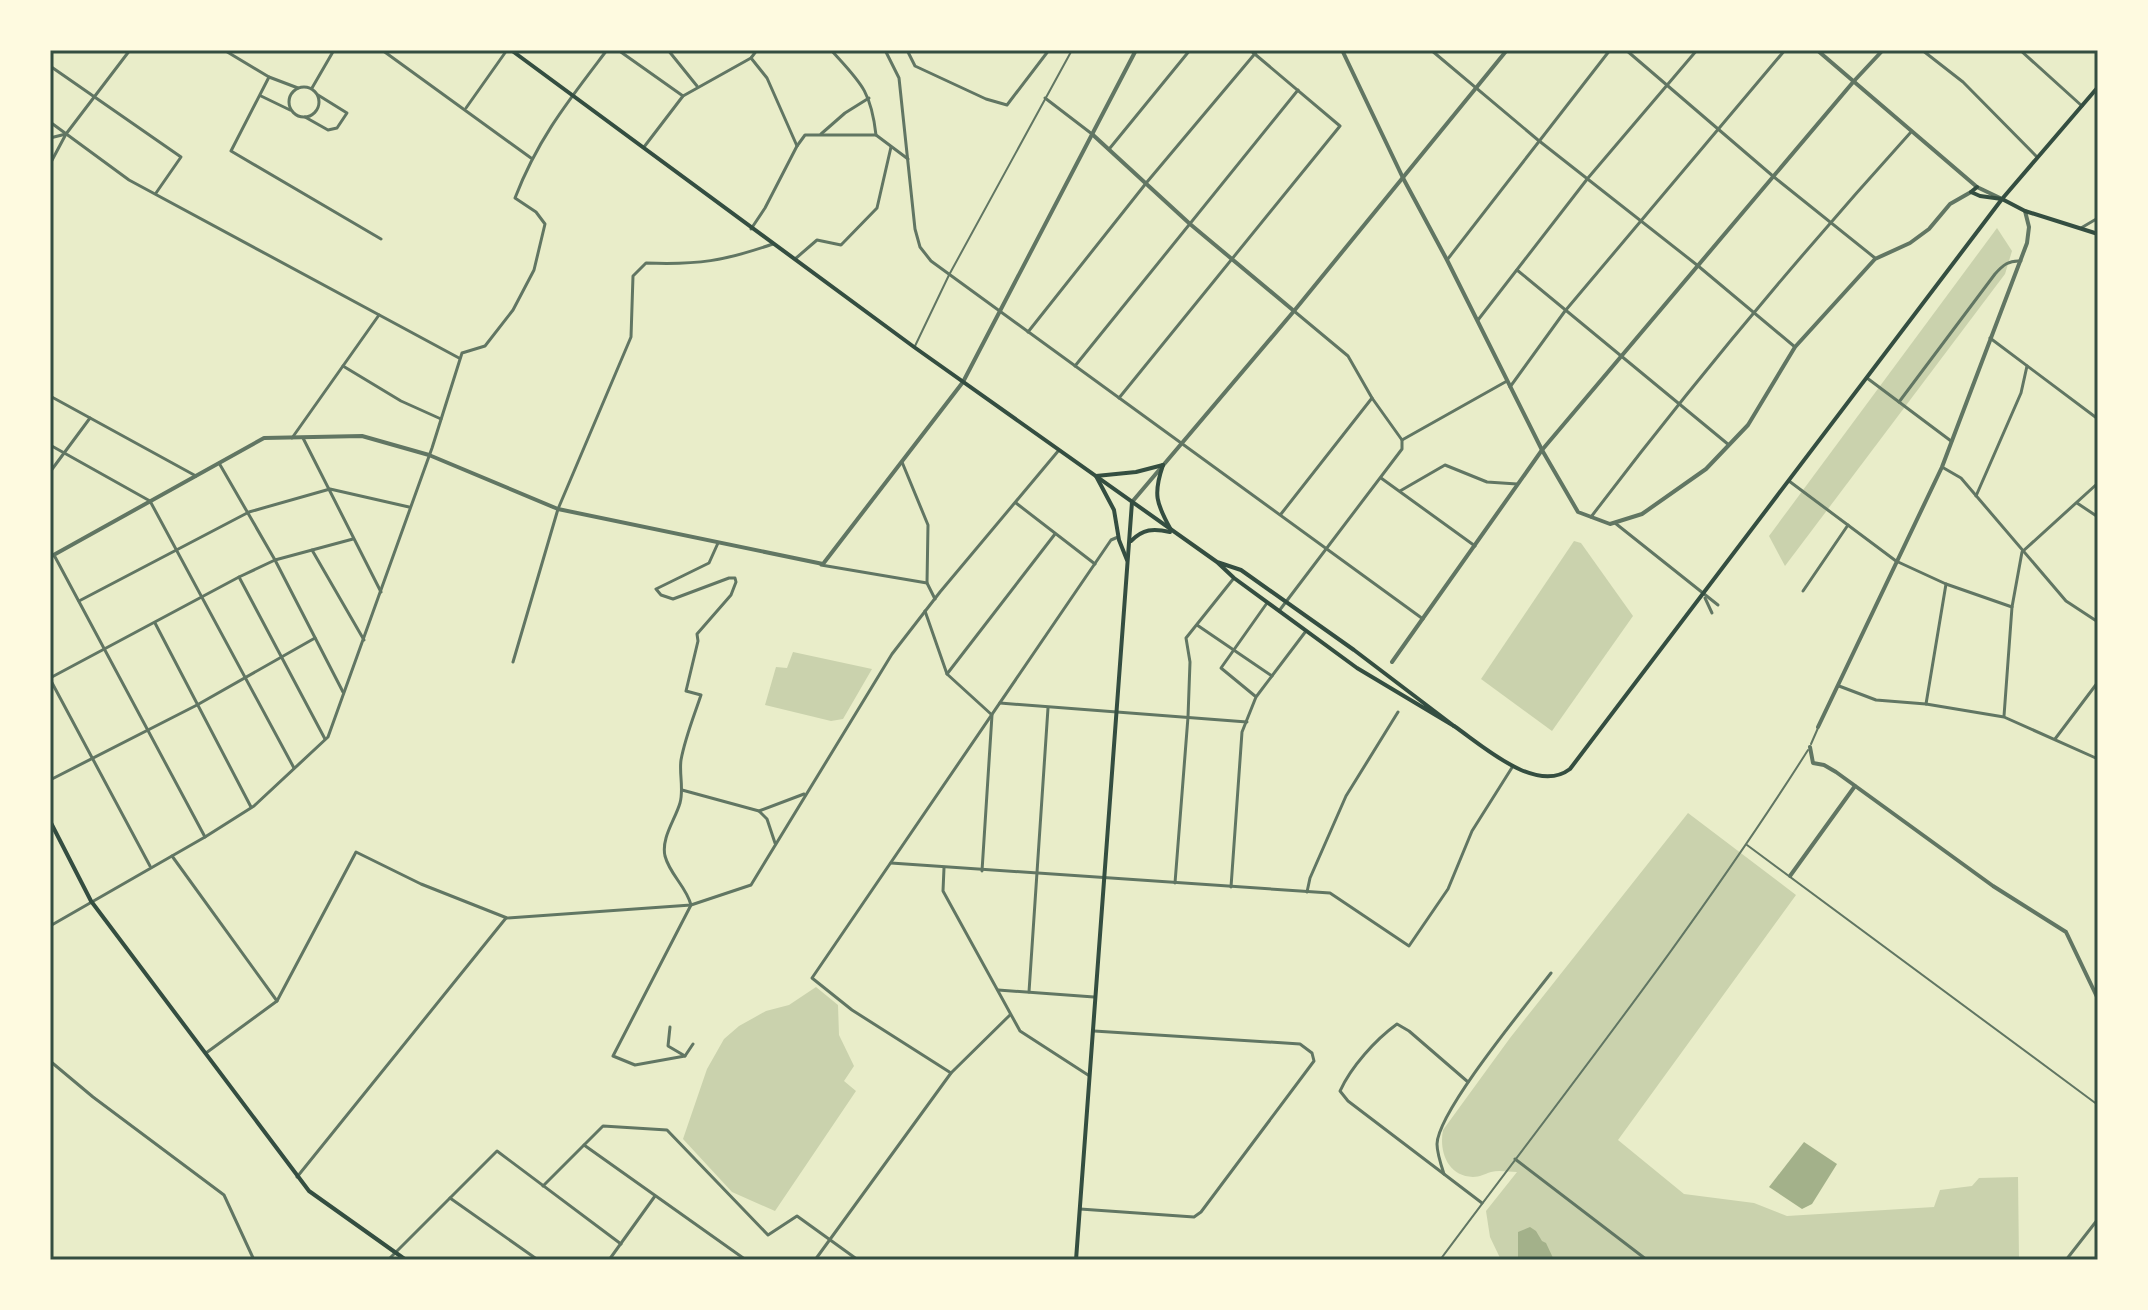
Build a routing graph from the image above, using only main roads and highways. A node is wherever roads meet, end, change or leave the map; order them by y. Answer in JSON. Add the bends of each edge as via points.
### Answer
{"nodes":[{"id":1,"x":509,"y":50,"type":"edge"},
{"id":2,"x":2098,"y":87,"type":"edge"},
{"id":3,"x":1977,"y":187,"type":"road end"},
{"id":4,"x":2002,"y":199,"type":"junction"},
{"id":5,"x":2098,"y":234,"type":"edge"},
{"id":6,"x":1096,"y":476,"type":"junction"},
{"id":7,"x":1132,"y":502,"type":"junction"},
{"id":8,"x":1173,"y":532,"type":"junction"},
{"id":9,"x":1129,"y":543,"type":"junction"},
{"id":10,"x":1217,"y":562,"type":"junction"},
{"id":11,"x":1128,"y":563,"type":"junction"},
{"id":12,"x":1454,"y":726,"type":"junction"},
{"id":13,"x":50,"y":821,"type":"edge"},
{"id":14,"x":406,"y":1260,"type":"edge"},
{"id":15,"x":1076,"y":1260,"type":"edge"}],
"edges":[{"from":1,"to":6,"type":"main road"},
{"from":2,"to":4,"type":"main road"},
{"from":3,"to":4,"type":"main road","via":[[1971,192]]},
{"from":4,"to":5,"type":"main road"},
{"from":4,"to":12,"type":"main road","via":[[1570,769],[1561,776],[1532,774]]},
{"from":6,"to":7,"type":"main road"},
{"from":6,"to":8,"type":"main road","via":[[1163,465],[1157,504]]},
{"from":6,"to":11,"type":"main road","via":[[1114,510]]},
{"from":7,"to":8,"type":"main road"},
{"from":7,"to":9,"type":"main road"},
{"from":8,"to":9,"type":"main road","via":[[1141,531]]},
{"from":8,"to":10,"type":"main road"},
{"from":9,"to":11,"type":"main road"},
{"from":10,"to":12,"type":"main road","via":[[1357,668]]},
{"from":10,"to":12,"type":"main road","via":[[1241,570]]},
{"from":11,"to":15,"type":"main road"},
{"from":13,"to":14,"type":"main road","via":[[92,902],[297,1177]]}]}
